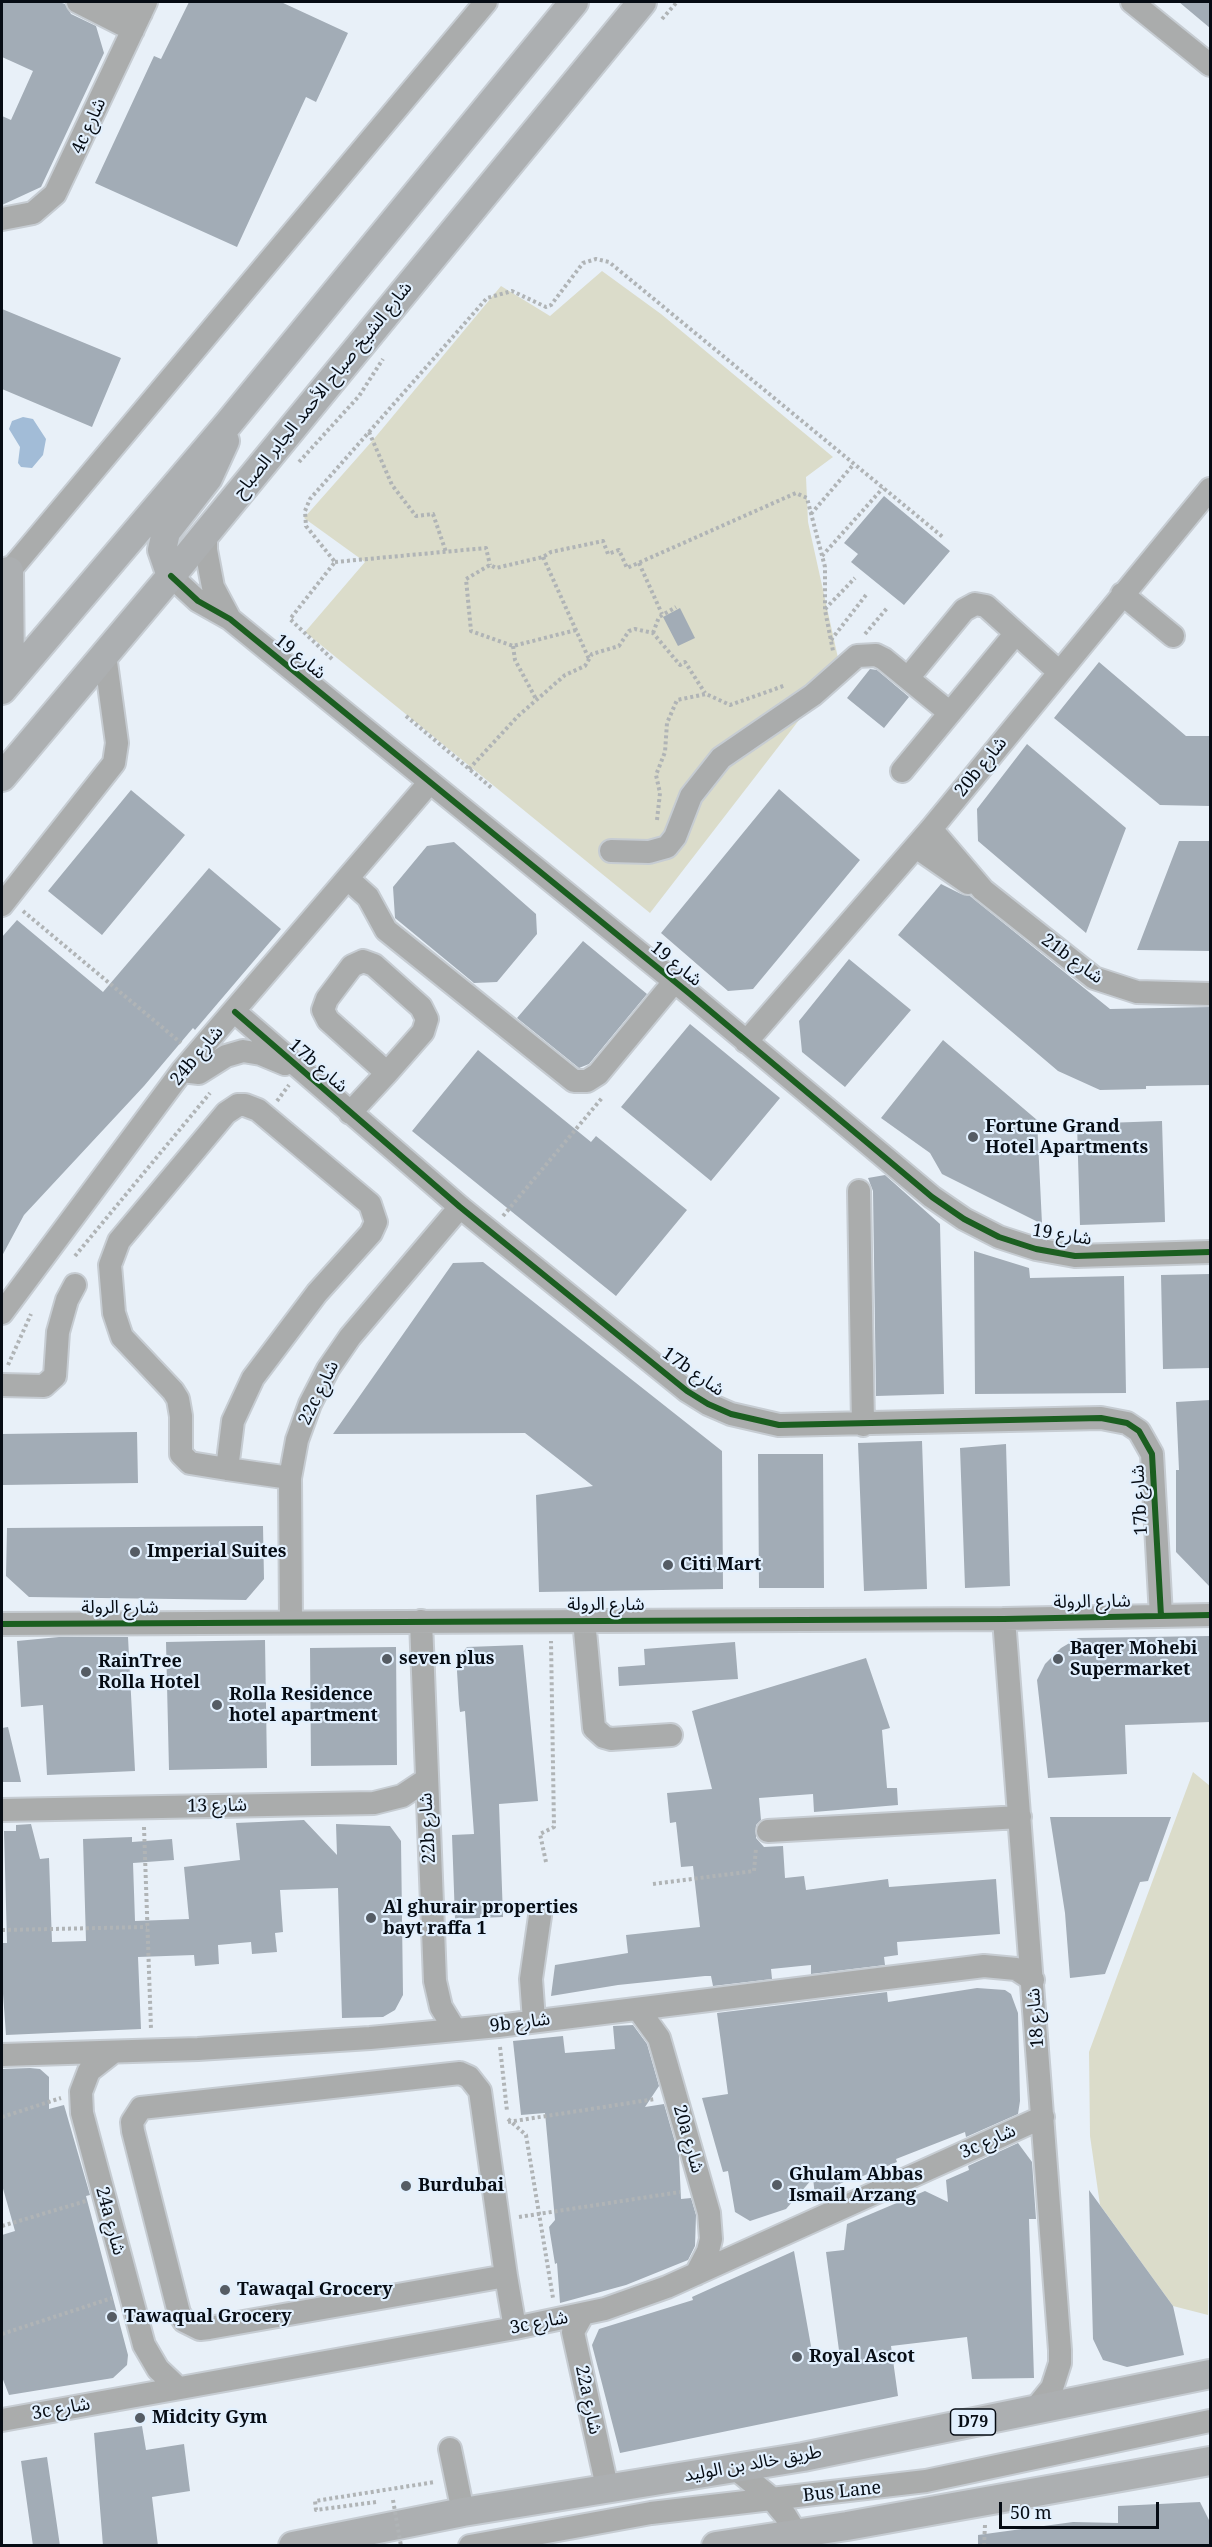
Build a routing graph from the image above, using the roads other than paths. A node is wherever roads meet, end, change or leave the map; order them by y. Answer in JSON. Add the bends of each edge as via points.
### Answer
{"nodes":[{"id":1,"x":78,"y":2,"type":"edge"},
{"id":2,"x":114,"y":2,"type":"edge"},
{"id":3,"x":486,"y":2,"type":"edge"},
{"id":4,"x":574,"y":2,"type":"edge"},
{"id":5,"x":642,"y":2,"type":"edge"},
{"id":6,"x":1132,"y":2,"type":"edge"},
{"id":7,"x":140,"y":15,"type":"edge"},
{"id":8,"x":1210,"y":65,"type":"edge"},
{"id":9,"x":2,"y":219,"type":"edge"},
{"id":10,"x":228,"y":424,"type":"junction"},
{"id":11,"x":1210,"y":489,"type":"edge"},
{"id":12,"x":206,"y":532,"type":"junction"},
{"id":13,"x":5,"y":576,"type":"edge"},
{"id":14,"x":171,"y":576,"type":"junction"},
{"id":15,"x":1122,"y":594,"type":"junction"},
{"id":16,"x":230,"y":619,"type":"junction"},
{"id":17,"x":1016,"y":633,"type":"junction"},
{"id":18,"x":1173,"y":636,"type":"dead end"},
{"id":19,"x":105,"y":655,"type":"junction"},
{"id":20,"x":1058,"y":671,"type":"junction"},
{"id":21,"x":908,"y":678,"type":"junction"},
{"id":22,"x":6,"y":685,"type":"edge"},
{"id":23,"x":950,"y":713,"type":"junction"},
{"id":24,"x":902,"y":771,"type":"dead end"},
{"id":25,"x":2,"y":777,"type":"edge"},
{"id":26,"x":430,"y":782,"type":"junction"},
{"id":27,"x":931,"y":829,"type":"junction"},
{"id":28,"x":916,"y":847,"type":"junction"},
{"id":29,"x":610,"y":851,"type":"dead end"},
{"id":30,"x":348,"y":879,"type":"junction"},
{"id":31,"x":983,"y":890,"type":"junction"},
{"id":32,"x":5,"y":902,"type":"edge"},
{"id":33,"x":674,"y":982,"type":"junction"},
{"id":34,"x":1210,"y":994,"type":"edge"},
{"id":35,"x":235,"y":1012,"type":"junction"},
{"id":36,"x":746,"y":1042,"type":"junction"},
{"id":37,"x":189,"y":1063,"type":"junction"},
{"id":38,"x":300,"y":1071,"type":"junction"},
{"id":39,"x":387,"y":1073,"type":"junction"},
{"id":40,"x":350,"y":1113,"type":"junction"},
{"id":41,"x":859,"y":1191,"type":"dead end"},
{"id":42,"x":460,"y":1207,"type":"junction"},
{"id":43,"x":1210,"y":1252,"type":"edge"},
{"id":44,"x":75,"y":1285,"type":"dead end"},
{"id":45,"x":2,"y":1313,"type":"edge"},
{"id":46,"x":2,"y":1385,"type":"edge"},
{"id":47,"x":863,"y":1425,"type":"junction"},
{"id":48,"x":227,"y":1469,"type":"junction"},
{"id":49,"x":290,"y":1478,"type":"junction"},
{"id":50,"x":1210,"y":1615,"type":"edge"},
{"id":51,"x":1161,"y":1616,"type":"junction"},
{"id":52,"x":1004,"y":1619,"type":"junction"},
{"id":53,"x":584,"y":1620,"type":"junction"},
{"id":54,"x":421,"y":1621,"type":"junction"},
{"id":55,"x":291,"y":1622,"type":"junction"},
{"id":56,"x":2,"y":1624,"type":"edge"},
{"id":57,"x":671,"y":1735,"type":"dead end"},
{"id":58,"x":426,"y":1780,"type":"junction"},
{"id":59,"x":2,"y":1810,"type":"edge"},
{"id":60,"x":1020,"y":1817,"type":"junction"},
{"id":61,"x":768,"y":1831,"type":"road end"},
{"id":62,"x":540,"y":1916,"type":"dead end"},
{"id":63,"x":1033,"y":1980,"type":"junction"},
{"id":64,"x":638,"y":2009,"type":"junction"},
{"id":65,"x":534,"y":2021,"type":"junction"},
{"id":66,"x":456,"y":2030,"type":"junction"},
{"id":67,"x":112,"y":2053,"type":"junction"},
{"id":68,"x":2,"y":2055,"type":"edge"},
{"id":69,"x":1043,"y":2117,"type":"junction"},
{"id":70,"x":696,"y":2274,"type":"junction"},
{"id":71,"x":506,"y":2276,"type":"junction"},
{"id":72,"x":583,"y":2314,"type":"junction"},
{"id":73,"x":515,"y":2328,"type":"junction"},
{"id":74,"x":1210,"y":2374,"type":"edge"},
{"id":75,"x":178,"y":2388,"type":"junction"},
{"id":76,"x":1035,"y":2409,"type":"junction"},
{"id":77,"x":2,"y":2420,"type":"edge"},
{"id":78,"x":1210,"y":2421,"type":"edge"},
{"id":79,"x":450,"y":2449,"type":"dead end"},
{"id":80,"x":1210,"y":2461,"type":"edge"},
{"id":81,"x":736,"y":2469,"type":"junction"},
{"id":82,"x":608,"y":2487,"type":"junction"},
{"id":83,"x":772,"y":2500,"type":"junction"},
{"id":84,"x":463,"y":2512,"type":"junction"},
{"id":85,"x":814,"y":2538,"type":"edge"},
{"id":86,"x":293,"y":2546,"type":"edge"},
{"id":87,"x":470,"y":2546,"type":"edge"},
{"id":88,"x":716,"y":2546,"type":"edge"}],
"edges":[{"from":1,"to":7,"type":"street"},
{"from":2,"to":7,"type":"street"},
{"from":3,"to":13,"type":"street"},
{"from":4,"to":10,"type":"main road"},
{"from":5,"to":12,"type":"main road","name":"شارع الشيخ صباح الأحمد الجابر الصباح"},
{"from":6,"to":8,"type":"street"},
{"from":7,"to":9,"type":"street","name":"4c شارع","via":[[56,194],[33,213]]},
{"from":10,"to":14,"type":"main road","via":[[216,465],[162,540],[163,559]]},
{"from":10,"to":22,"type":"main road"},
{"from":11,"to":15,"type":"street","name":"20b شارع"},
{"from":12,"to":14,"type":"main road","name":"شارع الشيخ صباح الأحمد الجابر الصباح"},
{"from":12,"to":16,"type":"street","name":"شارع 19","via":[[213,587]]},
{"from":13,"to":22,"type":"main road"},
{"from":14,"to":16,"type":"street","name":"شارع 19","via":[[198,601]]},
{"from":14,"to":19,"type":"main road","name":"شارع الشيخ صباح الأحمد الجابر الصباح"},
{"from":15,"to":18,"type":"street"},
{"from":15,"to":20,"type":"street","name":"20b شارع"},
{"from":16,"to":26,"type":"street","name":"شارع 19"},
{"from":17,"to":20,"type":"street"},
{"from":17,"to":21,"type":"street","via":[[986,606],[969,606]]},
{"from":17,"to":23,"type":"street"},
{"from":19,"to":25,"type":"main road","name":"شارع الشيخ صباح الأحمد الجابر الصباح"},
{"from":19,"to":32,"type":"street","via":[[117,743],[114,763]]},
{"from":20,"to":27,"type":"street","name":"20b شارع"},
{"from":21,"to":23,"type":"street"},
{"from":21,"to":29,"type":"street","via":[[876,654],[857,656],[813,695],[721,758],[691,796],[667,847],[648,852]]},
{"from":23,"to":24,"type":"street"},
{"from":26,"to":30,"type":"street","name":"24b شارع"},
{"from":26,"to":33,"type":"street","name":"شارع 19"},
{"from":27,"to":28,"type":"street","name":"20b شارع"},
{"from":27,"to":31,"type":"street","name":"21b شارع"},
{"from":28,"to":31,"type":"street","name":"21b شارع"},
{"from":28,"to":36,"type":"street","name":"20b شارع"},
{"from":30,"to":33,"type":"street","via":[[372,902],[386,930],[574,1081],[587,1081],[598,1074]]},
{"from":30,"to":35,"type":"street","name":"24b شارع"},
{"from":31,"to":34,"type":"street","name":"21b شارع","via":[[1082,970],[1108,985],[1137,992]]},
{"from":33,"to":36,"type":"street","name":"شارع 19"},
{"from":35,"to":37,"type":"street","name":"24b شارع"},
{"from":35,"to":38,"type":"street","name":"17b شارع"},
{"from":36,"to":43,"type":"street","name":"شارع 19","via":[[932,1197],[999,1237],[1075,1256]]},
{"from":37,"to":38,"type":"street","name":"17b شارع","via":[[199,1073],[226,1056],[243,1051],[261,1054]]},
{"from":37,"to":45,"type":"street","name":"24b شارع"},
{"from":38,"to":40,"type":"street","name":"17b شارع"},
{"from":39,"to":39,"type":"street","via":[[423,1032],[427,1019],[421,1007],[374,965],[363,961],[352,966],[323,1010],[328,1020]]},
{"from":39,"to":40,"type":"street"},
{"from":40,"to":42,"type":"street","name":"17b شارع"},
{"from":41,"to":47,"type":"street"},
{"from":42,"to":47,"type":"street","name":"17b شارع","via":[[708,1404],[731,1414],[779,1425]]},
{"from":42,"to":49,"type":"street","name":"22c شارع","via":[[350,1337],[328,1369],[303,1422]]},
{"from":44,"to":46,"type":"street","via":[[58,1332],[55,1376],[44,1386]]},
{"from":47,"to":51,"type":"street","name":"17b شارع","via":[[1101,1418],[1128,1423],[1143,1436],[1152,1454]]},
{"from":48,"to":48,"type":"street","via":[[190,1463],[182,1454],[178,1399],[122,1337],[114,1313],[110,1265],[119,1240],[226,1113],[245,1105],[265,1116],[370,1204],[376,1222],[253,1378],[233,1421]]},
{"from":48,"to":49,"type":"street"},
{"from":49,"to":55,"type":"street","name":"22c شارع"},
{"from":50,"to":51,"type":"street","name":"شارع الرولة"},
{"from":51,"to":52,"type":"street","name":"شارع الرولة"},
{"from":52,"to":53,"type":"street","name":"شارع الرولة"},
{"from":52,"to":60,"type":"street","name":"شارع 18"},
{"from":53,"to":54,"type":"street","name":"شارع الرولة"},
{"from":53,"to":57,"type":"street","via":[[594,1728],[611,1739]]},
{"from":54,"to":55,"type":"street","name":"شارع الرولة"},
{"from":54,"to":58,"type":"street","name":"22b شارع"},
{"from":55,"to":56,"type":"street","name":"شارع الرولة"},
{"from":58,"to":59,"type":"street","name":"شارع 13","via":[[402,1796],[375,1803]]},
{"from":58,"to":66,"type":"street","name":"22b شارع","via":[[435,1981],[441,2007]]},
{"from":60,"to":61,"type":"street"},
{"from":60,"to":63,"type":"street","name":"شارع 18"},
{"from":62,"to":65,"type":"street","via":[[531,1979]]},
{"from":63,"to":64,"type":"street","name":"9b شارع","via":[[1016,1969],[984,1966]]},
{"from":63,"to":69,"type":"street","name":"شارع 18"},
{"from":64,"to":65,"type":"street","name":"9b شارع"},
{"from":64,"to":70,"type":"street","name":"20a شارع","via":[[659,2038],[709,2213],[711,2239]]},
{"from":65,"to":66,"type":"street","name":"9b شارع"},
{"from":66,"to":67,"type":"street","name":"9b شارع"},
{"from":67,"to":68,"type":"street","name":"9b شارع"},
{"from":67,"to":75,"type":"street","name":"24a شارع","via":[[89,2071],[81,2092],[82,2113],[150,2358]]},
{"from":69,"to":70,"type":"street","name":"3c شارع"},
{"from":69,"to":76,"type":"street","name":"شارع 18","via":[[1060,2363],[1052,2388]]},
{"from":70,"to":72,"type":"street","name":"3c شارع","via":[[636,2299]]},
{"from":71,"to":71,"type":"street","via":[[480,2091],[469,2077],[460,2073],[149,2106],[141,2108],[132,2122],[179,2313],[191,2326],[209,2328]]},
{"from":71,"to":73,"type":"street"},
{"from":72,"to":73,"type":"street","name":"3c شارع"},
{"from":72,"to":82,"type":"street","name":"22a شارع","via":[[573,2332]]},
{"from":73,"to":75,"type":"street","name":"3c شارع"},
{"from":74,"to":76,"type":"main road","name":"طريق خالد بن الوليد","number":"D79"},
{"from":75,"to":77,"type":"street","name":"3c شارع"},
{"from":76,"to":81,"type":"main road","name":"طريق خالد بن الوليد","number":"D79"},
{"from":78,"to":83,"type":"street","name":"Bus Lane","via":[[926,2481]]},
{"from":79,"to":84,"type":"street"},
{"from":80,"to":85,"type":"main road"},
{"from":81,"to":82,"type":"main road","name":"طريق خالد بن الوليد","number":"D79"},
{"from":81,"to":83,"type":"street"},
{"from":82,"to":84,"type":"main road","name":"طريق خالد بن الوليد","number":"D79"},
{"from":83,"to":85,"type":"street"},
{"from":83,"to":87,"type":"street","name":"Bus Lane","via":[[651,2513]]},
{"from":84,"to":86,"type":"main road","name":"طريق خالد بن الوليد","number":"D79"},
{"from":85,"to":88,"type":"main road"}]}
